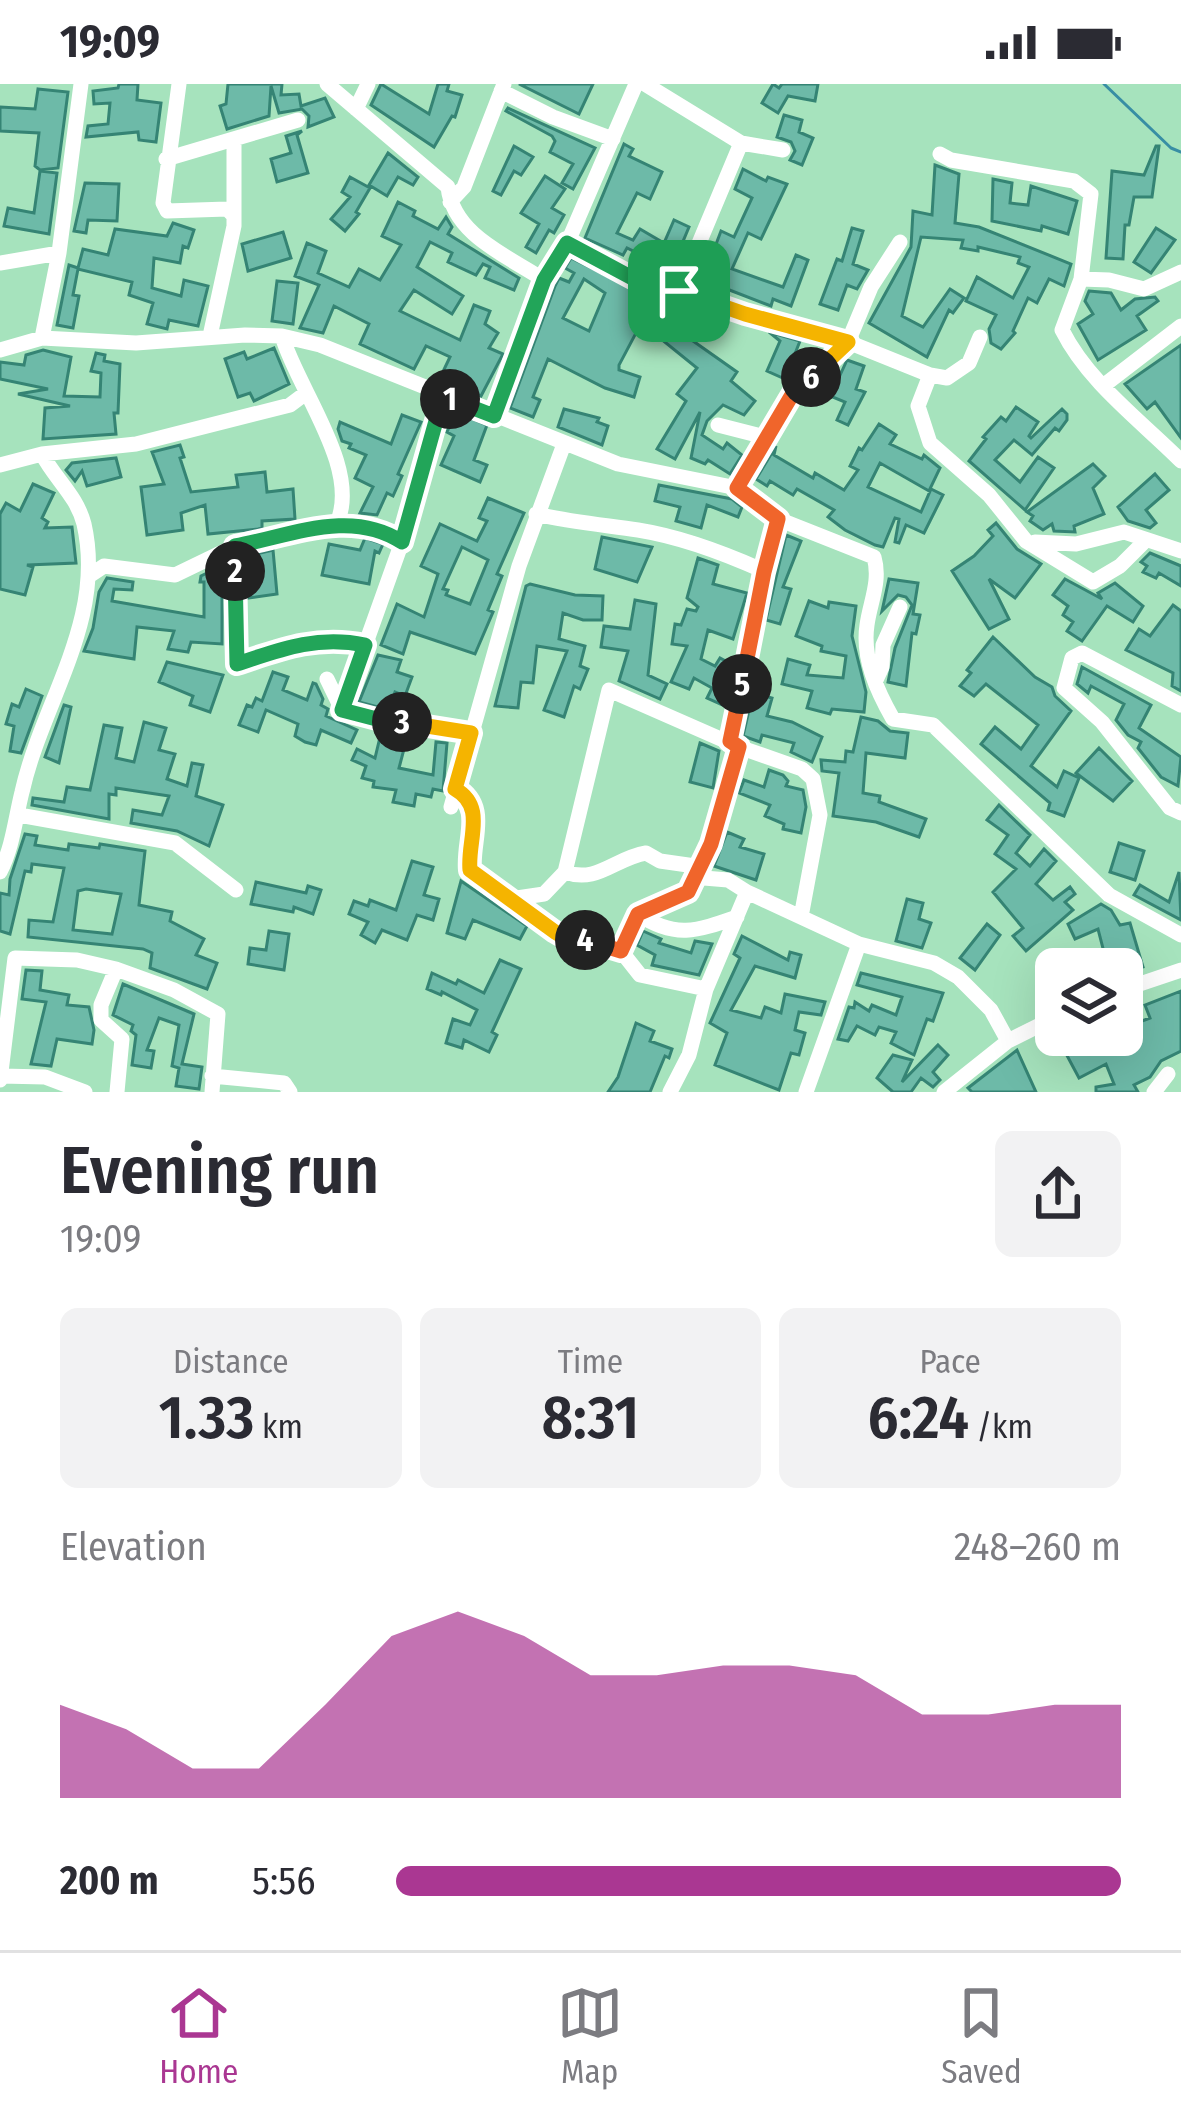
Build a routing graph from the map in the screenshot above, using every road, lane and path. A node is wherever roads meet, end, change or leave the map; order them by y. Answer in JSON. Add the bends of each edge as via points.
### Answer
{"nodes":[{"id":1,"x":81,"y":84,"type":"edge"},
{"id":2,"x":180,"y":84,"type":"edge"},
{"id":3,"x":327,"y":84,"type":"edge"},
{"id":4,"x":368,"y":84,"type":"edge"},
{"id":5,"x":640,"y":84,"type":"edge"},
{"id":6,"x":503,"y":87,"type":"edge"},
{"id":7,"x":356,"y":109,"type":"junction"},
{"id":8,"x":298,"y":120,"type":"dead end"},
{"id":9,"x":613,"y":139,"type":"junction"},
{"id":10,"x":234,"y":141,"type":"junction"},
{"id":11,"x":741,"y":143,"type":"junction"},
{"id":12,"x":783,"y":150,"type":"dead end"},
{"id":13,"x":940,"y":154,"type":"dead end"},
{"id":14,"x":166,"y":159,"type":"junction"},
{"id":15,"x":450,"y":202,"type":"junction"},
{"id":16,"x":232,"y":214,"type":"junction"},
{"id":17,"x":900,"y":242,"type":"dead end"},
{"id":18,"x":567,"y":243,"type":"junction"},
{"id":19,"x":59,"y":253,"type":"junction"},
{"id":20,"x":0,"y":263,"type":"edge"},
{"id":21,"x":1181,"y":272,"type":"edge"},
{"id":22,"x":1081,"y":279,"type":"junction"},
{"id":23,"x":544,"y":280,"type":"junction"},
{"id":24,"x":679,"y":291,"type":"junction"},
{"id":25,"x":1181,"y":326,"type":"edge"},
{"id":26,"x":210,"y":336,"type":"junction"},
{"id":27,"x":282,"y":336,"type":"junction"},
{"id":28,"x":980,"y":337,"type":"dead end"},
{"id":29,"x":42,"y":338,"type":"junction"},
{"id":30,"x":848,"y":342,"type":"junction"},
{"id":31,"x":0,"y":350,"type":"edge"},
{"id":32,"x":930,"y":375,"type":"junction"},
{"id":33,"x":1103,"y":386,"type":"junction"},
{"id":34,"x":306,"y":393,"type":"junction"},
{"id":35,"x":443,"y":396,"type":"junction"},
{"id":36,"x":494,"y":416,"type":"junction"},
{"id":37,"x":718,"y":424,"type":"dead end"},
{"id":38,"x":766,"y":437,"type":"junction"},
{"id":39,"x":564,"y":445,"type":"junction"},
{"id":40,"x":42,"y":454,"type":"junction"},
{"id":41,"x":1181,"y":461,"type":"edge"},
{"id":42,"x":0,"y":465,"type":"edge"},
{"id":43,"x":737,"y":488,"type":"junction"},
{"id":44,"x":536,"y":514,"type":"junction"},
{"id":45,"x":778,"y":519,"type":"junction"},
{"id":46,"x":337,"y":524,"type":"junction"},
{"id":47,"x":1146,"y":540,"type":"junction"},
{"id":48,"x":1026,"y":541,"type":"junction"},
{"id":49,"x":402,"y":542,"type":"junction"},
{"id":50,"x":235,"y":546,"type":"junction"},
{"id":51,"x":1181,"y":551,"type":"edge"},
{"id":52,"x":764,"y":572,"type":"junction"},
{"id":53,"x":89,"y":576,"type":"junction"},
{"id":54,"x":900,"y":607,"type":"dead end"},
{"id":55,"x":365,"y":645,"type":"junction"},
{"id":56,"x":327,"y":680,"type":"dead end"},
{"id":57,"x":874,"y":685,"type":"junction"},
{"id":58,"x":1181,"y":705,"type":"edge"},
{"id":59,"x":342,"y":710,"type":"junction"},
{"id":60,"x":471,"y":733,"type":"junction"},
{"id":61,"x":734,"y":744,"type":"junction"},
{"id":62,"x":455,"y":789,"type":"junction"},
{"id":63,"x":451,"y":807,"type":"dead end"},
{"id":64,"x":1181,"y":813,"type":"edge"},
{"id":65,"x":19,"y":814,"type":"junction"},
{"id":66,"x":702,"y":868,"type":"junction"},
{"id":67,"x":0,"y":872,"type":"edge"},
{"id":68,"x":565,"y":872,"type":"junction"},
{"id":69,"x":236,"y":890,"type":"dead end"},
{"id":70,"x":747,"y":892,"type":"junction"},
{"id":71,"x":510,"y":899,"type":"junction"},
{"id":72,"x":638,"y":914,"type":"junction"},
{"id":73,"x":801,"y":916,"type":"junction"},
{"id":74,"x":737,"y":917,"type":"junction"},
{"id":75,"x":1181,"y":935,"type":"edge"},
{"id":76,"x":859,"y":944,"type":"junction"},
{"id":77,"x":621,"y":951,"type":"junction"},
{"id":78,"x":116,"y":969,"type":"junction"},
{"id":79,"x":1181,"y":970,"type":"edge"},
{"id":80,"x":1143,"y":983,"type":"edge"},
{"id":81,"x":706,"y":989,"type":"junction"},
{"id":82,"x":1035,"y":1028,"type":"edge"},
{"id":83,"x":1008,"y":1041,"type":"junction"},
{"id":84,"x":1168,"y":1073,"type":"dead end"},
{"id":85,"x":1,"y":1078,"type":"edge"},
{"id":86,"x":212,"y":1084,"type":"edge"},
{"id":87,"x":85,"y":1092,"type":"edge"},
{"id":88,"x":117,"y":1092,"type":"edge"},
{"id":89,"x":291,"y":1092,"type":"edge"},
{"id":90,"x":670,"y":1092,"type":"edge"},
{"id":91,"x":806,"y":1092,"type":"edge"},
{"id":92,"x":944,"y":1092,"type":"edge"},
{"id":93,"x":1154,"y":1092,"type":"edge"}],
"edges":[{"from":1,"to":19,"type":"street"},
{"from":2,"to":14,"type":"street"},
{"from":3,"to":7,"type":"street"},
{"from":4,"to":7,"type":"street"},
{"from":5,"to":9,"type":"street"},
{"from":5,"to":11,"type":"street"},
{"from":6,"to":9,"type":"street","via":[[553,118]]},
{"from":6,"to":15,"type":"street","via":[[464,187]]},
{"from":7,"to":15,"type":"street","via":[[448,187]]},
{"from":8,"to":10,"type":"street"},
{"from":9,"to":18,"type":"street"},
{"from":10,"to":14,"type":"street"},
{"from":10,"to":16,"type":"street"},
{"from":11,"to":12,"type":"street"},
{"from":11,"to":24,"type":"street"},
{"from":13,"to":22,"type":"street","via":[[1074,181],[1091,194]]},
{"from":14,"to":16,"type":"street","via":[[167,211]]},
{"from":15,"to":23,"type":"street","via":[[466,229]]},
{"from":16,"to":26,"type":"street"},
{"from":17,"to":30,"type":"street"},
{"from":18,"to":23,"type":"street"},
{"from":18,"to":24,"type":"street","via":[[636,280]]},
{"from":19,"to":20,"type":"street"},
{"from":19,"to":29,"type":"street"},
{"from":21,"to":22,"type":"street","via":[[1144,289]]},
{"from":22,"to":33,"type":"street","via":[[1062,330]]},
{"from":23,"to":36,"type":"street"},
{"from":24,"to":30,"type":"street"},
{"from":25,"to":33,"type":"street"},
{"from":26,"to":27,"type":"street"},
{"from":26,"to":29,"type":"street","via":[[136,344]]},
{"from":27,"to":34,"type":"street"},
{"from":27,"to":35,"type":"street"},
{"from":28,"to":32,"type":"street","via":[[969,363],[947,378]]},
{"from":29,"to":31,"type":"street"},
{"from":30,"to":32,"type":"street"},
{"from":30,"to":38,"type":"street","via":[[799,383]]},
{"from":32,"to":48,"type":"street","via":[[918,406],[924,433]]},
{"from":33,"to":41,"type":"street"},
{"from":34,"to":40,"type":"street","via":[[136,444]]},
{"from":34,"to":46,"type":"street","via":[[341,477]]},
{"from":35,"to":36,"type":"street"},
{"from":35,"to":49,"type":"street"},
{"from":36,"to":39,"type":"street"},
{"from":37,"to":38,"type":"street"},
{"from":38,"to":43,"type":"street"},
{"from":39,"to":43,"type":"street"},
{"from":39,"to":44,"type":"street"},
{"from":40,"to":42,"type":"street"},
{"from":40,"to":53,"type":"street","via":[[84,524]]},
{"from":43,"to":45,"type":"street"},
{"from":44,"to":52,"type":"street","via":[[720,550]]},
{"from":44,"to":60,"type":"street"},
{"from":45,"to":52,"type":"street"},
{"from":45,"to":57,"type":"street","via":[[874,557],[866,630]]},
{"from":46,"to":49,"type":"street","via":[[377,527]]},
{"from":46,"to":50,"type":"street"},
{"from":47,"to":48,"type":"street","via":[[1124,532],[1076,544]]},
{"from":47,"to":48,"type":"street","via":[[1093,582]]},
{"from":47,"to":51,"type":"street"},
{"from":49,"to":55,"type":"street"},
{"from":50,"to":53,"type":"street","via":[[176,574],[104,566]]},
{"from":50,"to":55,"type":"street","via":[[237,664],[294,644]]},
{"from":52,"to":61,"type":"street"},
{"from":53,"to":65,"type":"street"},
{"from":54,"to":57,"type":"street"},
{"from":55,"to":59,"type":"street"},
{"from":56,"to":59,"type":"street"},
{"from":57,"to":75,"type":"street","via":[[892,718],[933,724],[1109,895]]},
{"from":58,"to":64,"type":"street","via":[[1082,653],[1072,658],[1064,688]]},
{"from":59,"to":60,"type":"street"},
{"from":60,"to":62,"type":"street"},
{"from":61,"to":66,"type":"street"},
{"from":61,"to":68,"type":"street","via":[[609,690]]},
{"from":61,"to":73,"type":"street","via":[[813,779],[820,814]]},
{"from":62,"to":63,"type":"street"},
{"from":62,"to":71,"type":"street","via":[[476,817],[470,870]]},
{"from":65,"to":67,"type":"street"},
{"from":65,"to":69,"type":"street","via":[[175,843]]},
{"from":66,"to":68,"type":"street","via":[[646,854],[599,874]]},
{"from":66,"to":70,"type":"street","via":[[704,878]]},
{"from":66,"to":72,"type":"street","via":[[688,892]]},
{"from":68,"to":71,"type":"street","via":[[544,894]]},
{"from":70,"to":73,"type":"street"},
{"from":70,"to":74,"type":"street"},
{"from":71,"to":77,"type":"street","via":[[567,939]]},
{"from":72,"to":74,"type":"street","via":[[663,931],[695,932]]},
{"from":72,"to":77,"type":"street"},
{"from":73,"to":76,"type":"street"},
{"from":74,"to":81,"type":"street"},
{"from":76,"to":83,"type":"street","via":[[958,976]]},
{"from":76,"to":91,"type":"street"},
{"from":77,"to":81,"type":"street","via":[[640,975]]},
{"from":78,"to":85,"type":"street","via":[[15,958]]},
{"from":78,"to":86,"type":"street","via":[[218,1014]]},
{"from":78,"to":88,"type":"street","via":[[101,1019],[122,1039]]},
{"from":79,"to":80,"type":"street"},
{"from":81,"to":90,"type":"street"},
{"from":82,"to":83,"type":"street"},
{"from":83,"to":92,"type":"street"},
{"from":84,"to":93,"type":"street"},
{"from":85,"to":87,"type":"street","via":[[45,1077]]},
{"from":86,"to":89,"type":"street","via":[[284,1083]]}]}
